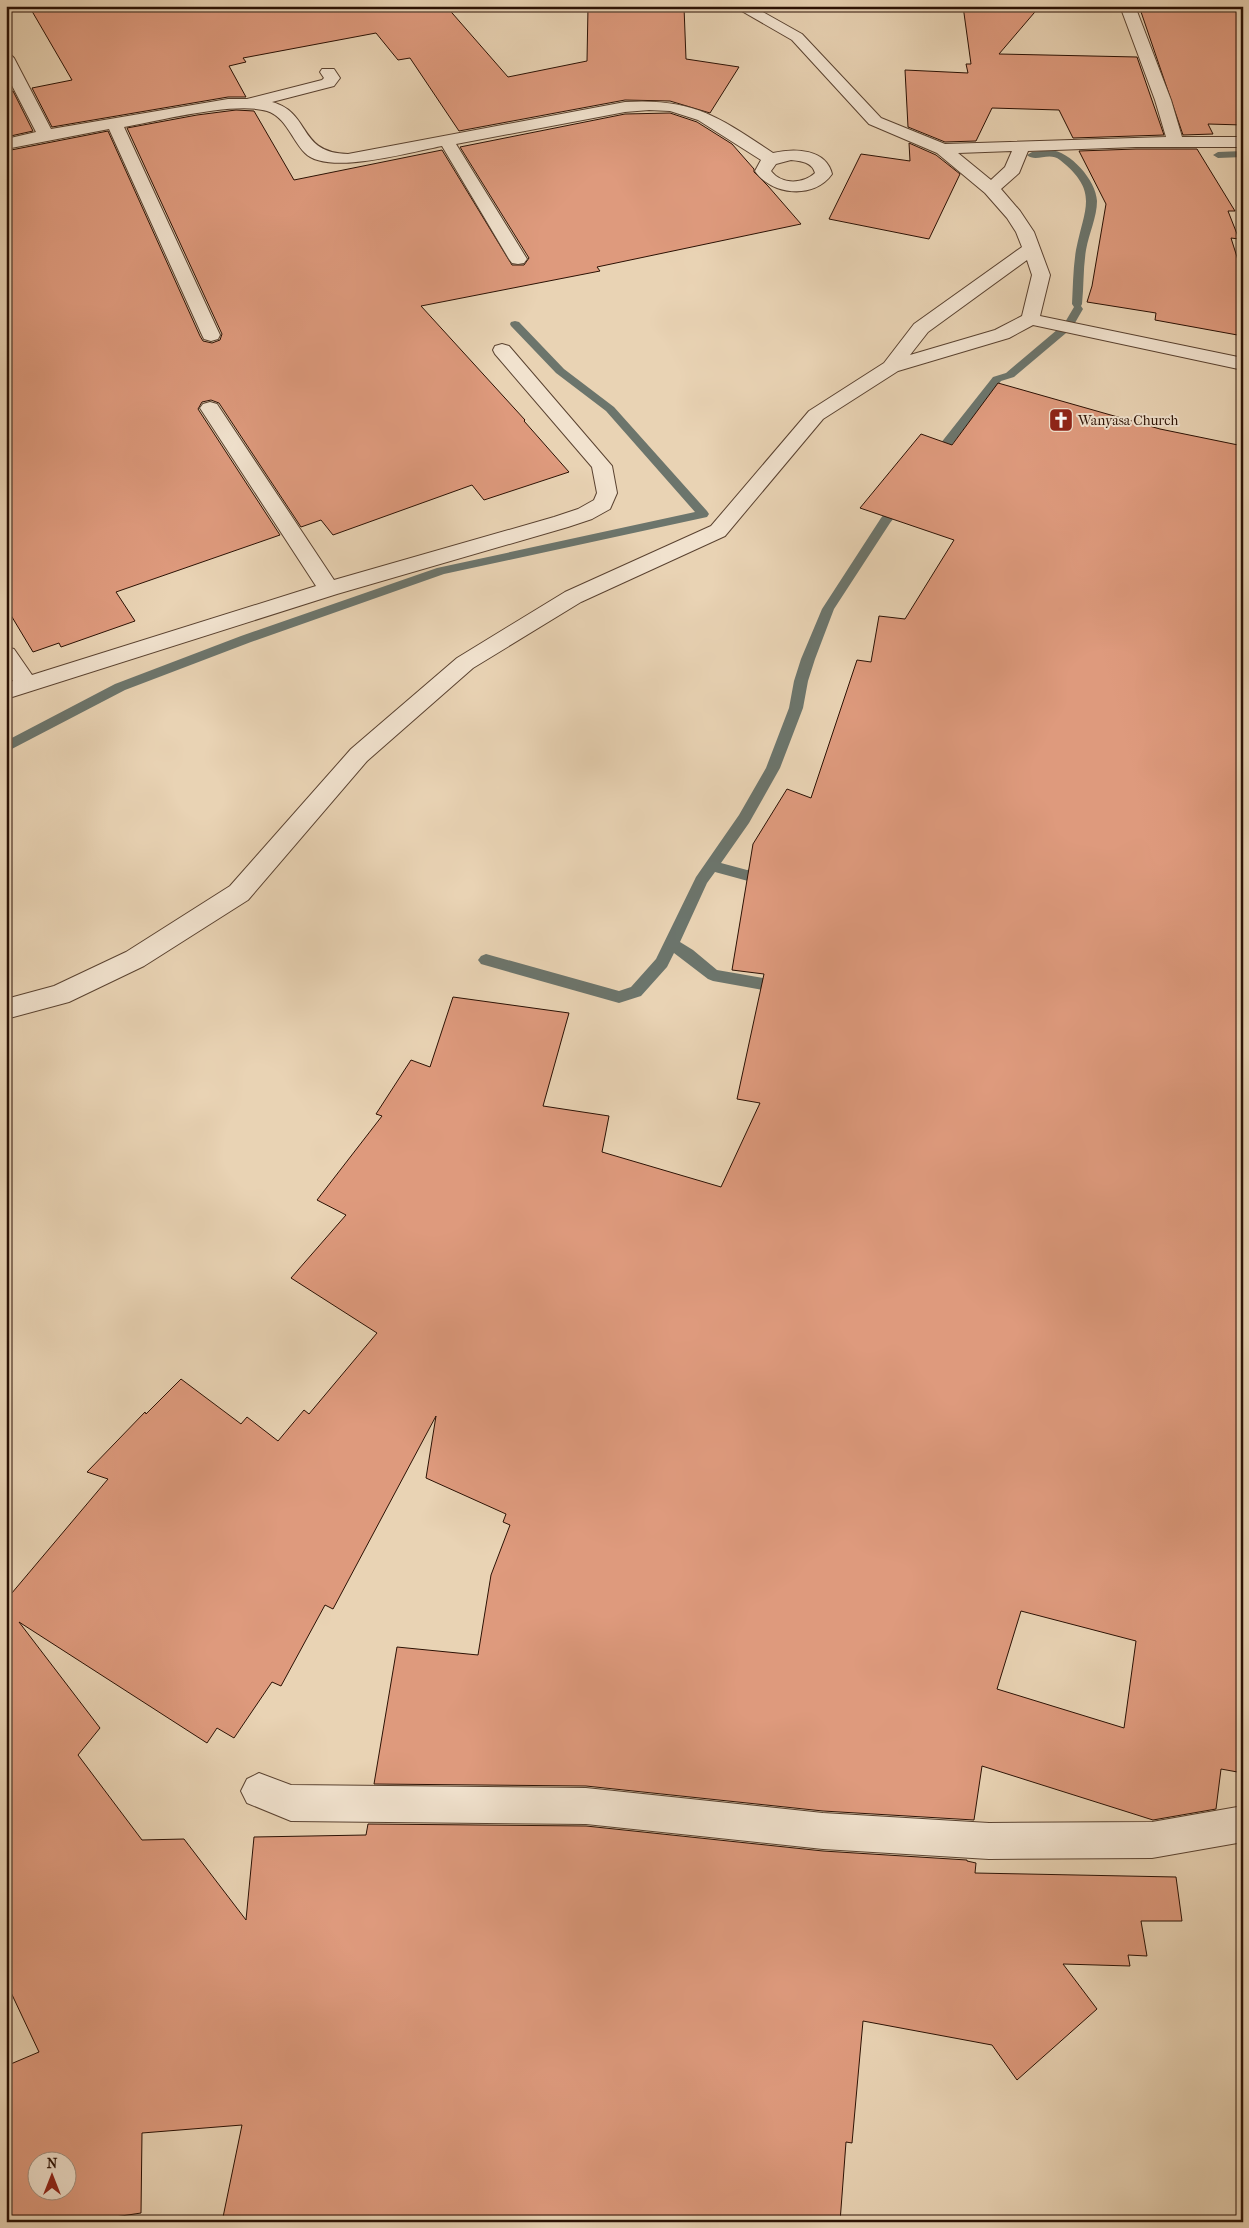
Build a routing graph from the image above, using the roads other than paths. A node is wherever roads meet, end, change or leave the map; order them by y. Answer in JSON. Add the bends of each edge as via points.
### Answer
{"nodes":[{"id":1,"x":740,"y":6,"type":"edge"},
{"id":2,"x":1127,"y":6,"type":"edge"},
{"id":3,"x":6,"y":58,"type":"edge"},
{"id":4,"x":328,"y":72,"type":"dead end"},
{"id":5,"x":247,"y":104,"type":"junction"},
{"id":6,"x":114,"y":123,"type":"junction"},
{"id":7,"x":46,"y":135,"type":"junction"},
{"id":8,"x":446,"y":140,"type":"junction"},
{"id":9,"x":1175,"y":141,"type":"junction"},
{"id":10,"x":1243,"y":142,"type":"edge"},
{"id":11,"x":6,"y":144,"type":"edge"},
{"id":12,"x":1022,"y":146,"type":"junction"},
{"id":13,"x":943,"y":149,"type":"junction"},
{"id":14,"x":772,"y":159,"type":"dead end"},
{"id":15,"x":990,"y":189,"type":"junction"},
{"id":16,"x":1032,"y":249,"type":"junction"},
{"id":17,"x":518,"y":259,"type":"dead end"},
{"id":18,"x":1030,"y":319,"type":"junction"},
{"id":19,"x":211,"y":335,"type":"dead end"},
{"id":20,"x":502,"y":350,"type":"dead end"},
{"id":21,"x":1243,"y":364,"type":"edge"},
{"id":22,"x":891,"y":367,"type":"junction"},
{"id":23,"x":210,"y":408,"type":"dead end"},
{"id":24,"x":328,"y":589,"type":"junction"},
{"id":25,"x":6,"y":654,"type":"edge"},
{"id":26,"x":16,"y":688,"type":"edge"},
{"id":27,"x":6,"y":1009,"type":"edge"},
{"id":28,"x":259,"y":1791,"type":"dead end"},
{"id":29,"x":1243,"y":1824,"type":"edge"}],
"edges":[{"from":1,"to":13,"type":"street","via":[[797,37],[875,121]]},
{"from":2,"to":9,"type":"street"},
{"from":3,"to":7,"type":"street"},
{"from":4,"to":5,"type":"street","via":[[332,78],[328,83]]},
{"from":5,"to":6,"type":"street","via":[[228,104]]},
{"from":5,"to":8,"type":"street","via":[[281,112],[311,150],[326,157],[354,158]]},
{"from":6,"to":7,"type":"street"},
{"from":6,"to":19,"type":"street"},
{"from":7,"to":11,"type":"street"},
{"from":8,"to":14,"type":"street","via":[[625,107],[665,105],[702,114]]},
{"from":8,"to":17,"type":"street"},
{"from":9,"to":10,"type":"street"},
{"from":9,"to":12,"type":"street"},
{"from":12,"to":13,"type":"street"},
{"from":12,"to":15,"type":"street","via":[[1013,169]]},
{"from":13,"to":15,"type":"street"},
{"from":15,"to":16,"type":"street","via":[[1014,216]]},
{"from":16,"to":18,"type":"street","via":[[1041,275]]},
{"from":16,"to":22,"type":"street","via":[[921,328]]},
{"from":18,"to":21,"type":"street"},
{"from":18,"to":22,"type":"street","via":[[1002,334]]},
{"from":20,"to":24,"type":"street","via":[[602,466],[607,493],[603,504],[561,522]]},
{"from":22,"to":27,"type":"street","via":[[816,415],[718,531],[573,597],[465,663],[359,755],[239,893],[135,959],[60,995]]},
{"from":23,"to":24,"type":"street"},
{"from":24,"to":26,"type":"street"},
{"from":25,"to":26,"type":"street"},
{"from":28,"to":29,"type":"street","via":[[291,1803],[586,1806],[823,1831],[989,1841],[1152,1840]]}]}
